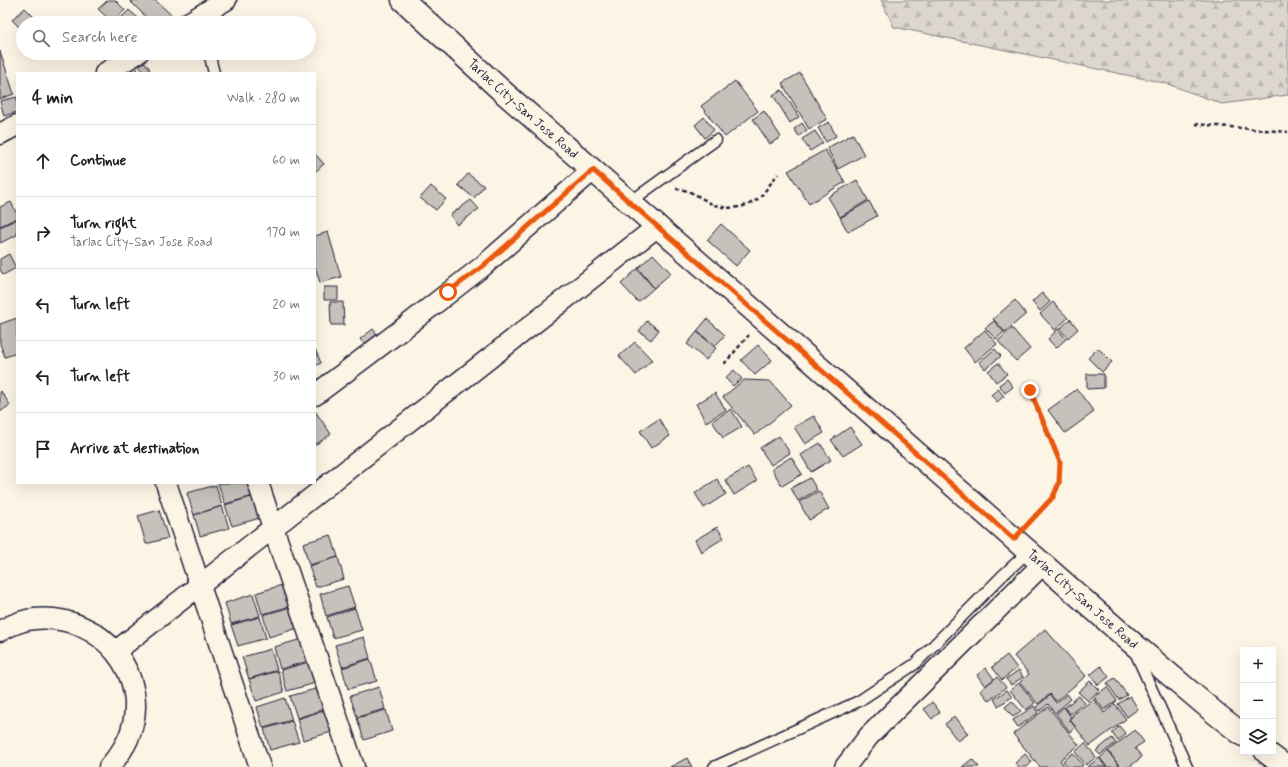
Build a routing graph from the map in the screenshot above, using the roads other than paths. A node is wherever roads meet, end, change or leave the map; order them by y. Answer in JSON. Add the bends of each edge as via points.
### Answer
{"nodes":[{"id":1,"x":226,"y":0,"type":"edge"},
{"id":2,"x":403,"y":0,"type":"edge"},
{"id":3,"x":203,"y":16,"type":"edge"},
{"id":4,"x":126,"y":60,"type":"edge"},
{"id":5,"x":211,"y":60,"type":"edge"},
{"id":6,"x":107,"y":72,"type":"edge"},
{"id":7,"x":214,"y":72,"type":"edge"},
{"id":8,"x":16,"y":126,"type":"edge"},
{"id":9,"x":0,"y":134,"type":"edge"},
{"id":10,"x":716,"y":140,"type":"dead end"},
{"id":11,"x":593,"y":170,"type":"junction"},
{"id":12,"x":630,"y":202,"type":"junction"},
{"id":13,"x":658,"y":226,"type":"junction"},
{"id":14,"x":316,"y":394,"type":"edge"},
{"id":15,"x":166,"y":484,"type":"edge"},
{"id":16,"x":258,"y":484,"type":"edge"},
{"id":17,"x":274,"y":528,"type":"junction"},
{"id":18,"x":1028,"y":552,"type":"junction"},
{"id":19,"x":200,"y":586,"type":"junction"},
{"id":20,"x":0,"y":631,"type":"edge"},
{"id":21,"x":1130,"y":641,"type":"junction"},
{"id":22,"x":116,"y":651,"type":"junction"},
{"id":23,"x":1240,"y":733,"type":"edge"},
{"id":24,"x":1270,"y":755,"type":"edge"},
{"id":25,"x":109,"y":767,"type":"edge"},
{"id":26,"x":260,"y":767,"type":"edge"},
{"id":27,"x":354,"y":767,"type":"edge"},
{"id":28,"x":714,"y":767,"type":"edge"},
{"id":29,"x":845,"y":767,"type":"edge"},
{"id":30,"x":1187,"y":767,"type":"edge"},
{"id":31,"x":1286,"y":767,"type":"edge"}],
"edges":[{"from":1,"to":3,"type":"street"},
{"from":2,"to":11,"type":"main road","name":"Tarlac City-San Jose Road","via":[[502,92]]},
{"from":4,"to":6,"type":"street"},
{"from":5,"to":7,"type":"lane"},
{"from":8,"to":9,"type":"street"},
{"from":10,"to":12,"type":"lane"},
{"from":11,"to":12,"type":"main road","name":"Tarlac City-San Jose Road"},
{"from":11,"to":14,"type":"street","via":[[483,266]]},
{"from":12,"to":13,"type":"main road","name":"Tarlac City-San Jose Road"},
{"from":13,"to":17,"type":"street"},
{"from":13,"to":18,"type":"main road","name":"Tarlac City-San Jose Road"},
{"from":15,"to":19,"type":"street"},
{"from":16,"to":17,"type":"street"},
{"from":17,"to":19,"type":"street"},
{"from":17,"to":27,"type":"street"},
{"from":18,"to":21,"type":"main road","name":"Tarlac City-San Jose Road"},
{"from":18,"to":28,"type":"lane","via":[[915,664],[859,701]]},
{"from":18,"to":29,"type":"street","via":[[1024,585],[869,736]]},
{"from":19,"to":22,"type":"street"},
{"from":19,"to":26,"type":"street"},
{"from":20,"to":22,"type":"street","via":[[16,623],[34,619],[70,621],[103,638]]},
{"from":21,"to":23,"type":"main road","name":"Tarlac City-San Jose Road"},
{"from":21,"to":30,"type":"lane"},
{"from":22,"to":25,"type":"street","via":[[126,667],[135,702],[128,738],[120,755]]},
{"from":24,"to":31,"type":"main road"}]}
